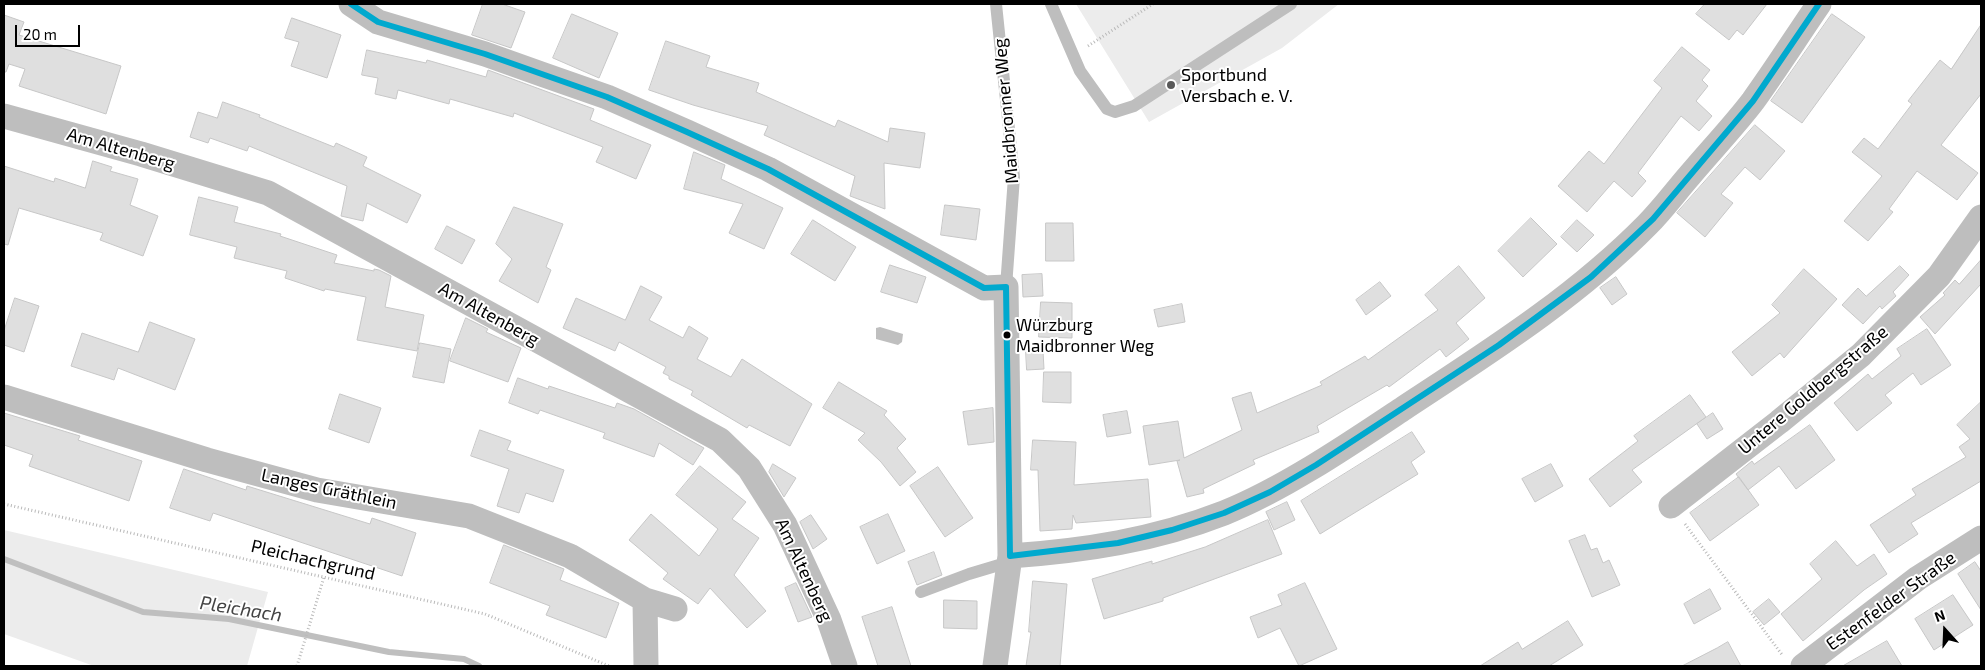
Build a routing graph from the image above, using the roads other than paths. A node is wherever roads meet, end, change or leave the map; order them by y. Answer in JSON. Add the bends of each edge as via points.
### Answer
{"nodes":[{"id":1,"x":351,"y":4,"type":"edge"},
{"id":2,"x":996,"y":4,"type":"edge"},
{"id":3,"x":1051,"y":4,"type":"edge"},
{"id":4,"x":1291,"y":4,"type":"edge"},
{"id":5,"x":1819,"y":4,"type":"edge"},
{"id":6,"x":5,"y":116,"type":"edge"},
{"id":7,"x":1981,"y":217,"type":"edge"},
{"id":8,"x":1006,"y":287,"type":"junction"},
{"id":9,"x":4,"y":397,"type":"edge"},
{"id":10,"x":1671,"y":506,"type":"road end"},
{"id":11,"x":1981,"y":538,"type":"edge"},
{"id":12,"x":1010,"y":559,"type":"junction"},
{"id":13,"x":922,"y":592,"type":"dead end"},
{"id":14,"x":645,"y":600,"type":"junction"},
{"id":15,"x":675,"y":609,"type":"dead end"},
{"id":16,"x":1794,"y":662,"type":"edge"},
{"id":17,"x":646,"y":666,"type":"edge"},
{"id":18,"x":845,"y":666,"type":"edge"},
{"id":19,"x":995,"y":666,"type":"edge"}],
"edges":[{"from":1,"to":8,"type":"street","via":[[378,22],[607,97],[768,169],[984,288]]},
{"from":2,"to":8,"type":"lane","name":"Maidbronner Weg","via":[[1014,177]]},
{"from":3,"to":4,"type":"lane","via":[[1080,71],[1107,109],[1116,112],[1134,106]]},
{"from":5,"to":12,"type":"street","via":[[1752,102],[1650,222],[1607,265],[1495,348],[1367,432],[1266,493],[1226,512],[1130,542]]},
{"from":6,"to":18,"type":"street","name":"Am Altenberg","via":[[268,193],[720,440],[748,468],[785,525],[829,620]]},
{"from":7,"to":10,"type":"street","name":"Untere Goldbergstraße","via":[[1939,276],[1861,355]]},
{"from":8,"to":12,"type":"street","name":"Maidbronner Weg"},
{"from":9,"to":14,"type":"street","name":"Langes Gräthlein","via":[[207,460],[317,490],[469,516],[570,556]]},
{"from":11,"to":16,"type":"street","name":"Estenfelder Straße"},
{"from":12,"to":13,"type":"lane"},
{"from":12,"to":19,"type":"street","name":"Maidbronner Weg"},
{"from":14,"to":15,"type":"street","name":"Langes Gräthlein"},
{"from":14,"to":17,"type":"street"}]}
